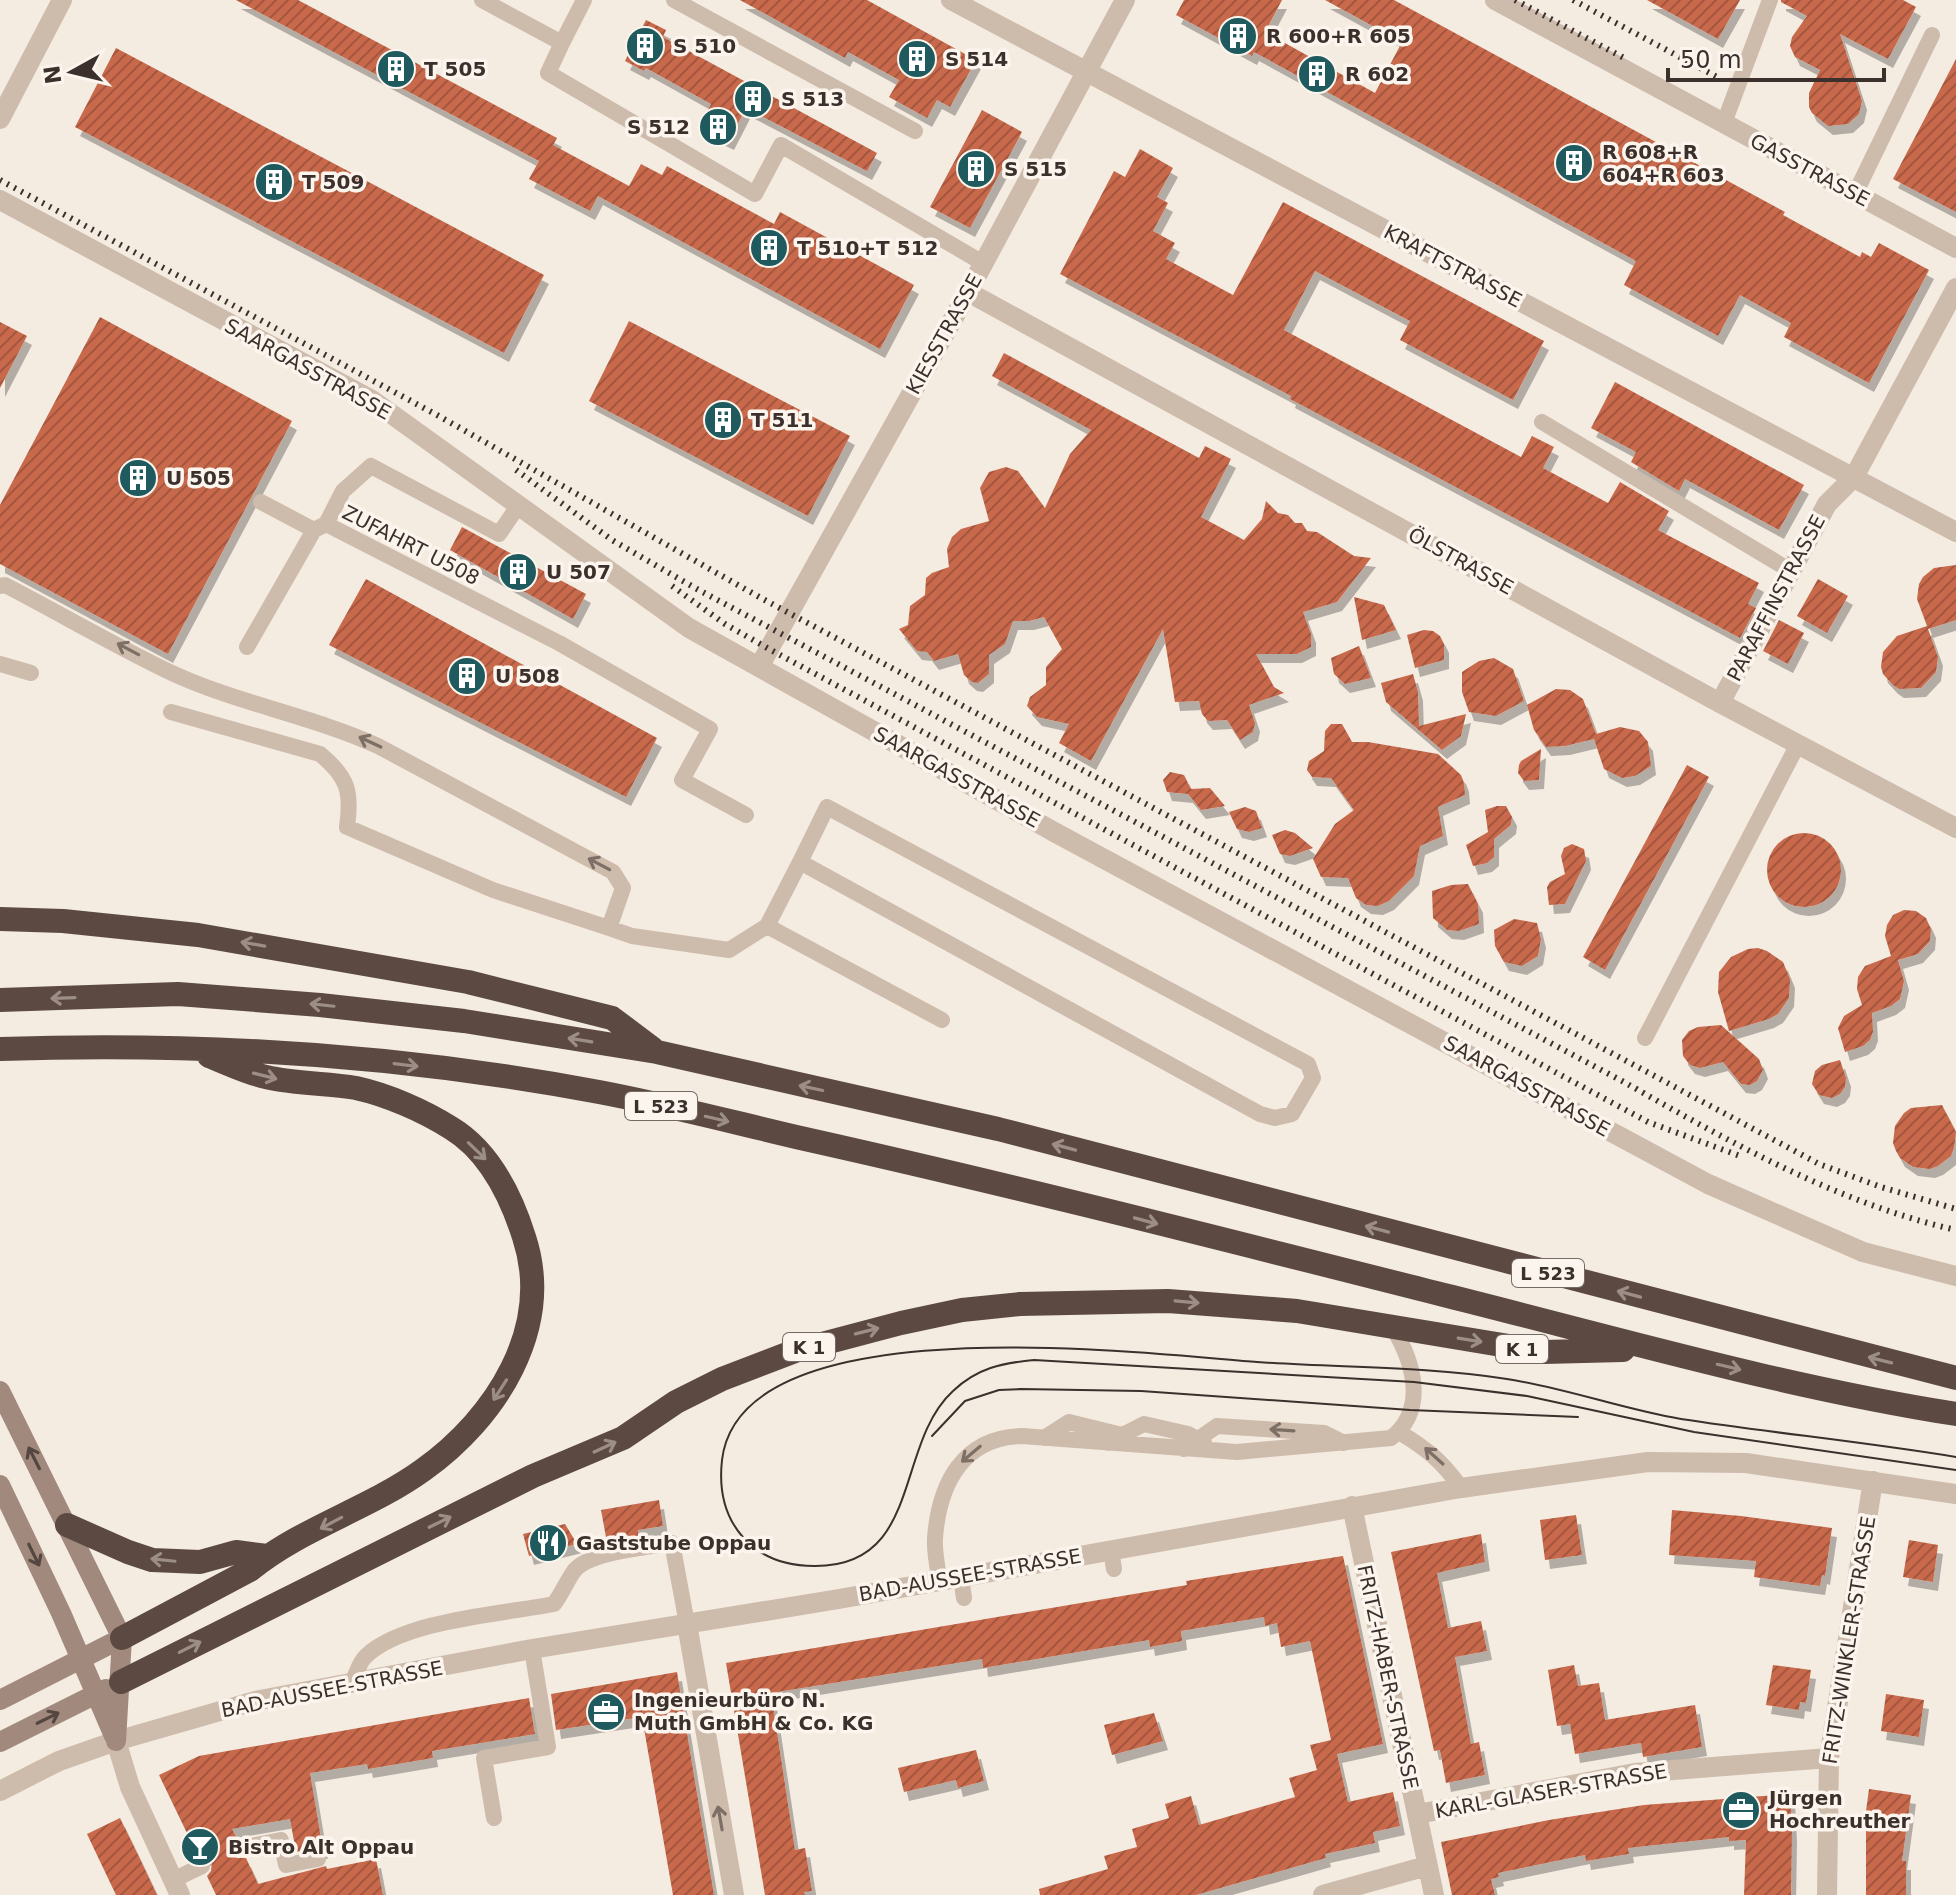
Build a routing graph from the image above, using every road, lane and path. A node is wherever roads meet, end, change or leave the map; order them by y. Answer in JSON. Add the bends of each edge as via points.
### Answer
{"nodes":[{"id":1,"x":62,"y":0,"type":"edge"},
{"id":2,"x":482,"y":0,"type":"edge"},
{"id":3,"x":584,"y":0,"type":"edge"},
{"id":4,"x":674,"y":0,"type":"edge"},
{"id":5,"x":951,"y":0,"type":"edge"},
{"id":6,"x":1125,"y":0,"type":"edge"},
{"id":7,"x":1495,"y":0,"type":"edge"},
{"id":8,"x":1770,"y":0,"type":"edge"},
{"id":9,"x":1932,"y":35,"type":"dead end"},
{"id":10,"x":562,"y":43,"type":"junction"},
{"id":11,"x":1086,"y":73,"type":"junction"},
{"id":12,"x":0,"y":119,"type":"edge"},
{"id":13,"x":1724,"y":123,"type":"junction"},
{"id":14,"x":915,"y":131,"type":"dead end"},
{"id":15,"x":1855,"y":194,"type":"junction"},
{"id":16,"x":0,"y":200,"type":"edge"},
{"id":17,"x":1956,"y":248,"type":"edge"},
{"id":18,"x":983,"y":263,"type":"junction"},
{"id":19,"x":1956,"y":288,"type":"edge"},
{"id":20,"x":968,"y":292,"type":"junction"},
{"id":21,"x":1542,"y":422,"type":"dead end"},
{"id":22,"x":1854,"y":477,"type":"junction"},
{"id":23,"x":261,"y":502,"type":"dead end"},
{"id":24,"x":518,"y":506,"type":"junction"},
{"id":25,"x":320,"y":527,"type":"junction"},
{"id":26,"x":1956,"y":532,"type":"edge"},
{"id":27,"x":1791,"y":571,"type":"junction"},
{"id":28,"x":0,"y":586,"type":"edge"},
{"id":29,"x":247,"y":647,"type":"dead end"},
{"id":30,"x":0,"y":664,"type":"edge"},
{"id":31,"x":759,"y":667,"type":"junction"},
{"id":32,"x":31,"y":673,"type":"dead end"},
{"id":33,"x":1720,"y":703,"type":"junction"},
{"id":34,"x":171,"y":712,"type":"dead end"},
{"id":35,"x":1798,"y":744,"type":"junction"},
{"id":36,"x":746,"y":815,"type":"dead end"},
{"id":37,"x":1956,"y":828,"type":"edge"},
{"id":38,"x":800,"y":862,"type":"junction"},
{"id":39,"x":0,"y":919,"type":"edge"},
{"id":40,"x":767,"y":926,"type":"junction"},
{"id":41,"x":609,"y":928,"type":"junction"},
{"id":42,"x":0,"y":1000,"type":"edge"},
{"id":43,"x":942,"y":1020,"type":"dead end"},
{"id":44,"x":1645,"y":1038,"type":"dead end"},
{"id":45,"x":0,"y":1049,"type":"edge"},
{"id":46,"x":192,"y":1049,"type":"junction"},
{"id":47,"x":657,"y":1052,"type":"junction"},
{"id":48,"x":1956,"y":1276,"type":"edge"},
{"id":49,"x":1393,"y":1328,"type":"junction"},
{"id":50,"x":1653,"y":1349,"type":"junction"},
{"id":51,"x":1956,"y":1378,"type":"edge"},
{"id":52,"x":0,"y":1391,"type":"edge"},
{"id":53,"x":1956,"y":1414,"type":"edge"},
{"id":54,"x":1399,"y":1432,"type":"junction"},
{"id":55,"x":1123,"y":1435,"type":"junction"},
{"id":56,"x":1044,"y":1438,"type":"junction"},
{"id":57,"x":1346,"y":1443,"type":"junction"},
{"id":58,"x":1106,"y":1444,"type":"junction"},
{"id":59,"x":1191,"y":1444,"type":"junction"},
{"id":60,"x":1145,"y":1446,"type":"junction"},
{"id":61,"x":1873,"y":1481,"type":"junction"},
{"id":62,"x":0,"y":1485,"type":"edge"},
{"id":63,"x":1461,"y":1488,"type":"junction"},
{"id":64,"x":1956,"y":1494,"type":"edge"},
{"id":65,"x":1352,"y":1506,"type":"junction"},
{"id":66,"x":67,"y":1525,"type":"junction"},
{"id":67,"x":267,"y":1556,"type":"junction"},
{"id":68,"x":939,"y":1581,"type":"junction"},
{"id":69,"x":687,"y":1624,"type":"junction"},
{"id":70,"x":122,"y":1638,"type":"junction"},
{"id":71,"x":532,"y":1649,"type":"junction"},
{"id":72,"x":81,"y":1657,"type":"junction"},
{"id":73,"x":121,"y":1682,"type":"junction"},
{"id":74,"x":352,"y":1683,"type":"junction"},
{"id":75,"x":97,"y":1694,"type":"junction"},
{"id":76,"x":0,"y":1700,"type":"edge"},
{"id":77,"x":116,"y":1741,"type":"junction"},
{"id":78,"x":0,"y":1742,"type":"edge"},
{"id":79,"x":1829,"y":1758,"type":"junction"},
{"id":80,"x":0,"y":1791,"type":"edge"},
{"id":81,"x":1418,"y":1814,"type":"junction"},
{"id":82,"x":494,"y":1818,"type":"dead end"},
{"id":83,"x":241,"y":1848,"type":"dead end"},
{"id":84,"x":318,"y":1859,"type":"dead end"},
{"id":85,"x":202,"y":1866,"type":"dead end"},
{"id":86,"x":1427,"y":1866,"type":"junction"},
{"id":87,"x":176,"y":1888,"type":"edge"},
{"id":88,"x":734,"y":1895,"type":"edge"},
{"id":89,"x":1323,"y":1895,"type":"edge"},
{"id":90,"x":1434,"y":1895,"type":"edge"},
{"id":91,"x":1827,"y":1895,"type":"edge"}],
"edges":[{"from":1,"to":12,"type":"street"},
{"from":2,"to":10,"type":"lane"},
{"from":3,"to":10,"type":"lane"},
{"from":4,"to":14,"type":"lane"},
{"from":5,"to":11,"type":"street","name":"KRAFTSTRASSE"},
{"from":6,"to":11,"type":"street","name":"KIESSTRASSE"},
{"from":7,"to":13,"type":"street","name":"GASSTRASSE"},
{"from":8,"to":13,"type":"lane"},
{"from":9,"to":15,"type":"lane"},
{"from":10,"to":18,"type":"lane","via":[[548,73],[755,194],[781,145]]},
{"from":11,"to":18,"type":"street","name":"KIESSTRASSE"},
{"from":11,"to":22,"type":"street","name":"KRAFTSTRASSE"},
{"from":13,"to":15,"type":"street","name":"GASSTRASSE"},
{"from":15,"to":17,"type":"street","name":"GASSTRASSE"},
{"from":16,"to":24,"type":"street","name":"SAARGASSTRASSE","via":[[372,400]]},
{"from":18,"to":20,"type":"street","name":"KIESSTRASSE"},
{"from":19,"to":22,"type":"street","name":"PARAFFINSTRASSE"},
{"from":20,"to":31,"type":"street","name":"KIESSTRASSE"},
{"from":20,"to":33,"type":"street","name":"ÖLSTRASSE"},
{"from":21,"to":27,"type":"lane"},
{"from":22,"to":26,"type":"street","name":"KRAFTSTRASSE"},
{"from":22,"to":27,"type":"street","name":"PARAFFINSTRASSE","via":[[1827,504]]},
{"from":23,"to":25,"type":"lane"},
{"from":24,"to":25,"type":"lane","name":"ZUFAHRT U508","via":[[499,534],[371,466],[343,491]]},
{"from":24,"to":31,"type":"street","name":"SAARGASSTRASSE","via":[[689,628]]},
{"from":25,"to":29,"type":"lane"},
{"from":25,"to":36,"type":"lane","name":"ZUFAHRT U508","via":[[559,643],[710,729],[682,780]]},
{"from":27,"to":33,"type":"street","name":"PARAFFINSTRASSE"},
{"from":41,"to":28,"type":"lane","one_way":true,"via":[[623,888],[613,872],[378,746],[175,674]]},
{"from":30,"to":32,"type":"lane"},
{"from":31,"to":48,"type":"street","name":"SAARGASSTRASSE","via":[[1708,1184],[1863,1252]]},
{"from":33,"to":35,"type":"street","name":"ÖLSTRASSE"},
{"from":34,"to":41,"type":"lane","via":[[320,754],[346,783],[347,827],[493,890]]},
{"from":35,"to":37,"type":"street","name":"ÖLSTRASSE"},
{"from":35,"to":44,"type":"lane"},
{"from":38,"to":38,"type":"lane","via":[[1260,1114],[1292,1114],[1313,1078],[1308,1064],[827,807]]},
{"from":38,"to":40,"type":"lane"},
{"from":47,"to":39,"type":"highway","one_way":true,"via":[[612,1018],[468,982],[198,935]]},
{"from":40,"to":41,"type":"lane","via":[[729,950]]},
{"from":40,"to":43,"type":"lane"},
{"from":47,"to":42,"type":"highway","number":"L 523","one_way":true,"via":[[464,1021],[320,1005],[178,994]]},
{"from":45,"to":46,"type":"highway","number":"L 523"},
{"from":46,"to":50,"type":"highway","number":"L 523","one_way":true,"via":[[329,1056],[599,1092],[989,1180]]},
{"from":46,"to":67,"type":"highway","one_way":true,"via":[[265,1077],[358,1089],[454,1129],[491,1165],[516,1212],[532,1260],[525,1342],[502,1389],[467,1432],[423,1470]]},
{"from":51,"to":47,"type":"highway","number":"L 523","one_way":true,"via":[[998,1129]]},
{"from":49,"to":50,"type":"highway","number":"K 1","one_way":true,"via":[[1544,1352]]},
{"from":49,"to":54,"type":"lane","via":[[1406,1349],[1414,1382],[1410,1410]]},
{"from":73,"to":49,"type":"highway","number":"K 1","one_way":true,"via":[[533,1476],[623,1438],[695,1392],[795,1351],[851,1335],[962,1310],[1109,1301],[1297,1311]]},
{"from":50,"to":53,"type":"highway","number":"L 523","one_way":true},
{"from":66,"to":52,"type":"street","one_way":true},
{"from":54,"to":57,"type":"lane","via":[[1383,1440]]},
{"from":63,"to":54,"type":"lane","one_way":true,"via":[[1429,1450]]},
{"from":55,"to":56,"type":"lane","via":[[1069,1422]]},
{"from":55,"to":58,"type":"lane"},
{"from":55,"to":59,"type":"lane","via":[[1144,1424],[1188,1434]]},
{"from":55,"to":60,"type":"lane"},
{"from":56,"to":58,"type":"lane"},
{"from":56,"to":68,"type":"lane","one_way":true,"via":[[988,1441],[958,1465],[935,1539]]},
{"from":57,"to":59,"type":"lane","via":[[1237,1452]]},
{"from":57,"to":59,"type":"lane","one_way":true,"via":[[1324,1433],[1217,1426]]},
{"from":58,"to":60,"type":"lane"},
{"from":59,"to":60,"type":"lane"},
{"from":61,"to":63,"type":"street","name":"BAD-AUSSEE-STRASSE","via":[[1746,1463],[1648,1462]]},
{"from":61,"to":64,"type":"street","name":"BAD-AUSSEE-STRASSE"},
{"from":61,"to":79,"type":"street","name":"FRITZ-WINKLER-STRASSE"},
{"from":62,"to":72,"type":"street","one_way":true},
{"from":63,"to":65,"type":"street","name":"BAD-AUSSEE-STRASSE"},
{"from":65,"to":68,"type":"street","name":"BAD-AUSSEE-STRASSE","via":[[962,1588]]},
{"from":65,"to":81,"type":"street","name":"FRITZ-HABER-STRASSE"},
{"from":67,"to":66,"type":"highway","one_way":true,"via":[[236,1552],[200,1562],[152,1560]]},
{"from":66,"to":70,"type":"street"},
{"from":67,"to":70,"type":"highway"},
{"from":68,"to":69,"type":"street","name":"BAD-AUSSEE-STRASSE"},
{"from":69,"to":71,"type":"street","name":"BAD-AUSSEE-STRASSE"},
{"from":69,"to":74,"type":"lane","via":[[672,1543],[590,1559],[575,1570],[554,1604],[394,1637],[364,1657]]},
{"from":88,"to":69,"type":"street","one_way":true},
{"from":70,"to":72,"type":"street"},
{"from":70,"to":73,"type":"street"},
{"from":71,"to":74,"type":"street","name":"BAD-AUSSEE-STRASSE"},
{"from":71,"to":82,"type":"lane","via":[[548,1747],[484,1758]]},
{"from":72,"to":75,"type":"street"},
{"from":72,"to":76,"type":"street"},
{"from":73,"to":75,"type":"street","number":"K 1"},
{"from":73,"to":77,"type":"street"},
{"from":74,"to":77,"type":"street","name":"BAD-AUSSEE-STRASSE","via":[[255,1701]]},
{"from":75,"to":77,"type":"street"},
{"from":78,"to":75,"type":"street","number":"K 1","one_way":true},
{"from":77,"to":80,"type":"street","name":"BAD-AUSSEE-STRASSE","via":[[59,1761]]},
{"from":77,"to":87,"type":"street","via":[[130,1787]]},
{"from":79,"to":81,"type":"street","name":"KARL-GLASER-STRASSE","via":[[1635,1773]]},
{"from":79,"to":91,"type":"street","name":"FRITZ-WINKLER-STRASSE"},
{"from":81,"to":86,"type":"street","name":"FRITZ-HABER-STRASSE"},
{"from":83,"to":84,"type":"lane","via":[[281,1840],[286,1865]]},
{"from":85,"to":87,"type":"lane"},
{"from":86,"to":89,"type":"street"},
{"from":86,"to":90,"type":"street","name":"FRITZ-HABER-STRASSE"}]}
